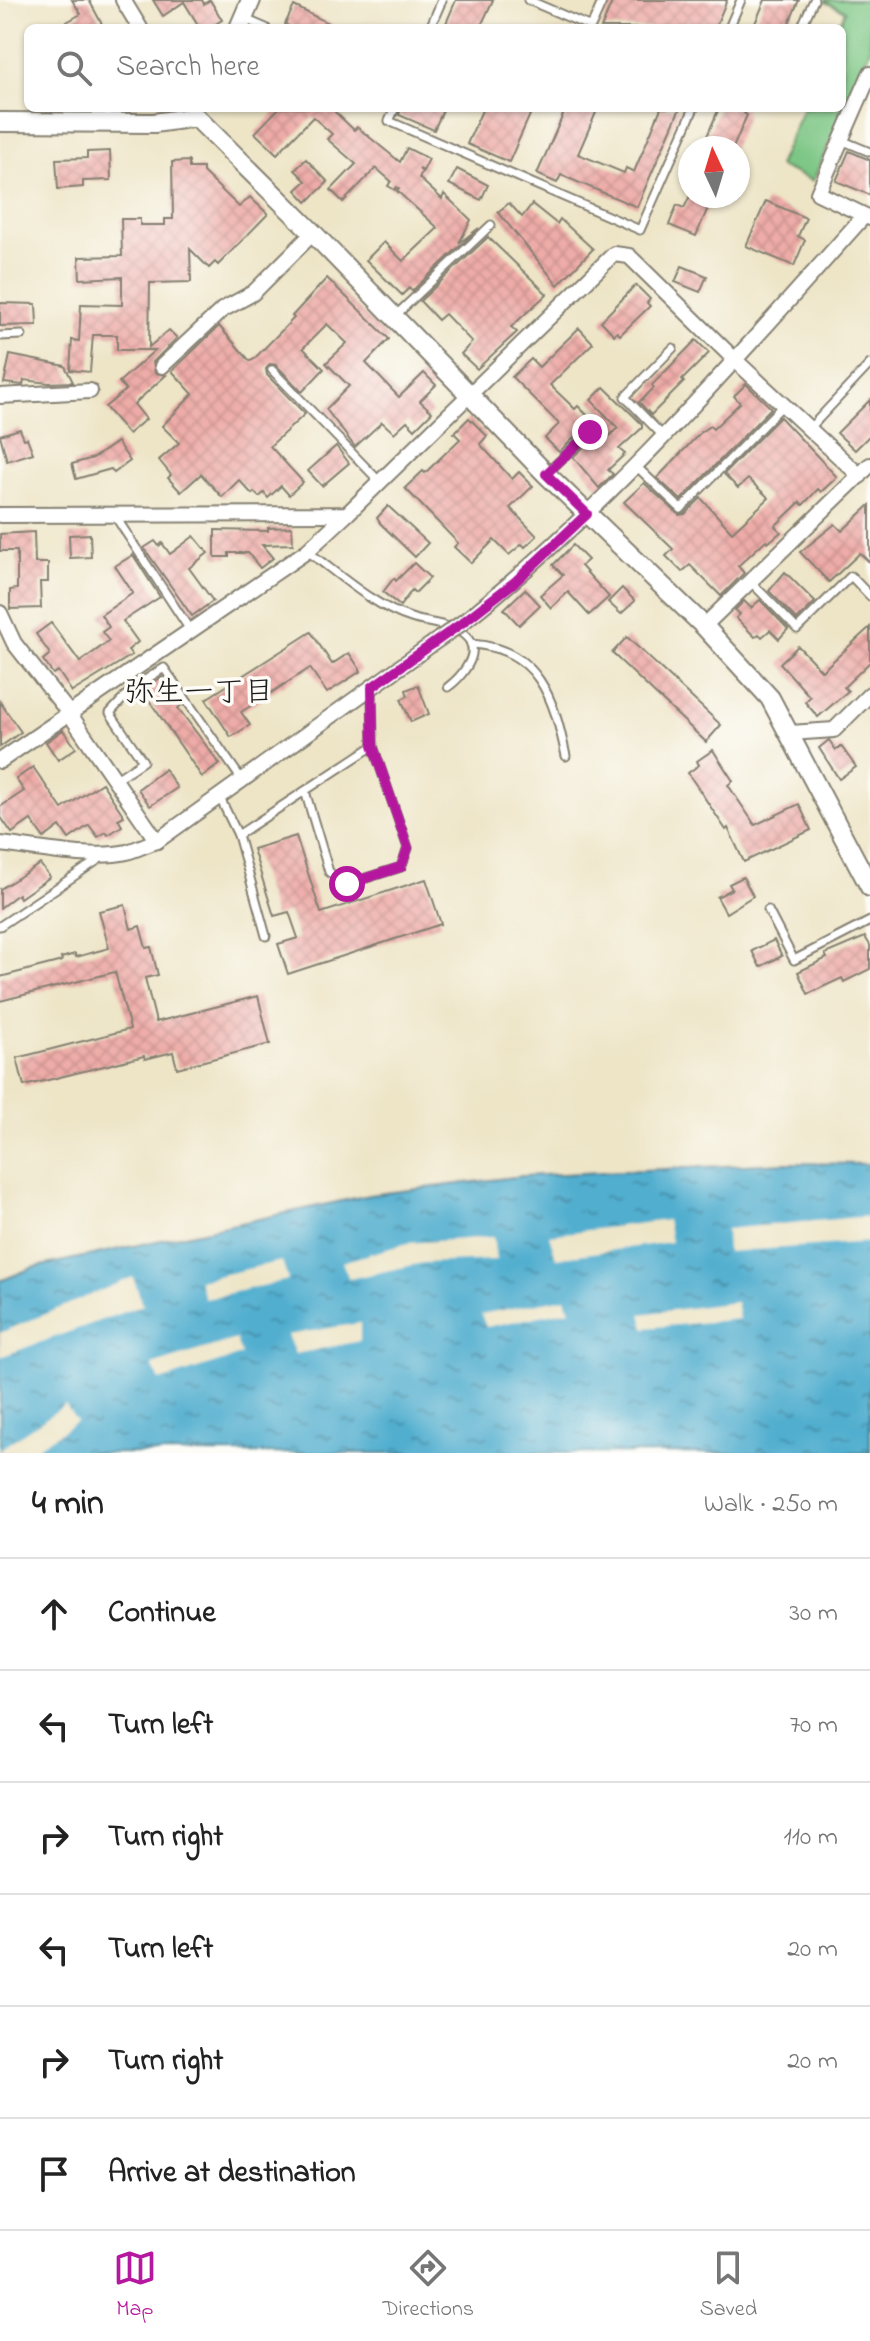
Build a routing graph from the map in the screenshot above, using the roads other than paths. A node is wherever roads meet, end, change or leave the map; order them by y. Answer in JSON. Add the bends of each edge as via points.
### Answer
{"nodes":[{"id":1,"x":123,"y":0,"type":"edge"},
{"id":2,"x":251,"y":0,"type":"edge"},
{"id":3,"x":442,"y":0,"type":"edge"},
{"id":4,"x":528,"y":0,"type":"edge"},
{"id":5,"x":603,"y":0,"type":"edge"},
{"id":6,"x":741,"y":0,"type":"edge"},
{"id":7,"x":814,"y":0,"type":"edge"},
{"id":8,"x":241,"y":23,"type":"edge"},
{"id":9,"x":138,"y":24,"type":"edge"},
{"id":10,"x":432,"y":24,"type":"edge"},
{"id":11,"x":584,"y":24,"type":"edge"},
{"id":12,"x":592,"y":24,"type":"edge"},
{"id":13,"x":731,"y":24,"type":"edge"},
{"id":14,"x":803,"y":24,"type":"edge"},
{"id":15,"x":870,"y":74,"type":"edge"},
{"id":16,"x":192,"y":112,"type":"edge"},
{"id":17,"x":197,"y":112,"type":"edge"},
{"id":18,"x":393,"y":112,"type":"edge"},
{"id":19,"x":692,"y":112,"type":"edge"},
{"id":20,"x":0,"y":122,"type":"edge"},
{"id":21,"x":841,"y":140,"type":"junction"},
{"id":22,"x":870,"y":152,"type":"edge"},
{"id":23,"x":867,"y":217,"type":"edge"},
{"id":24,"x":491,"y":225,"type":"dead end"},
{"id":25,"x":313,"y":233,"type":"junction"},
{"id":26,"x":394,"y":317,"type":"junction"},
{"id":27,"x":22,"y":335,"type":"dead end"},
{"id":28,"x":0,"y":336,"type":"edge"},
{"id":29,"x":673,"y":348,"type":"dead end"},
{"id":30,"x":735,"y":360,"type":"junction"},
{"id":31,"x":870,"y":364,"type":"edge"},
{"id":32,"x":162,"y":366,"type":"dead end"},
{"id":33,"x":272,"y":370,"type":"dead end"},
{"id":34,"x":90,"y":391,"type":"dead end"},
{"id":35,"x":469,"y":394,"type":"junction"},
{"id":36,"x":0,"y":396,"type":"edge"},
{"id":37,"x":783,"y":405,"type":"junction"},
{"id":38,"x":809,"y":429,"type":"junction"},
{"id":39,"x":590,"y":432,"type":"dead end"},
{"id":40,"x":664,"y":438,"type":"junction"},
{"id":41,"x":636,"y":466,"type":"junction"},
{"id":42,"x":865,"y":470,"type":"edge"},
{"id":43,"x":546,"y":474,"type":"junction"},
{"id":44,"x":380,"y":482,"type":"junction"},
{"id":45,"x":347,"y":514,"type":"junction"},
{"id":46,"x":587,"y":514,"type":"junction"},
{"id":47,"x":0,"y":515,"type":"edge"},
{"id":48,"x":115,"y":516,"type":"junction"},
{"id":49,"x":307,"y":551,"type":"junction"},
{"id":50,"x":750,"y":581,"type":"junction"},
{"id":51,"x":870,"y":596,"type":"edge"},
{"id":52,"x":0,"y":613,"type":"edge"},
{"id":53,"x":704,"y":626,"type":"junction"},
{"id":54,"x":190,"y":630,"type":"junction"},
{"id":55,"x":14,"y":643,"type":"junction"},
{"id":56,"x":471,"y":644,"type":"junction"},
{"id":57,"x":0,"y":652,"type":"edge"},
{"id":58,"x":372,"y":687,"type":"junction"},
{"id":59,"x":448,"y":687,"type":"dead end"},
{"id":60,"x":870,"y":694,"type":"edge"},
{"id":61,"x":69,"y":713,"type":"junction"},
{"id":62,"x":790,"y":733,"type":"junction"},
{"id":63,"x":373,"y":746,"type":"junction"},
{"id":64,"x":566,"y":756,"type":"dead end"},
{"id":65,"x":0,"y":761,"type":"edge"},
{"id":66,"x":115,"y":780,"type":"junction"},
{"id":67,"x":242,"y":780,"type":"junction"},
{"id":68,"x":305,"y":791,"type":"junction"},
{"id":69,"x":219,"y":796,"type":"junction"},
{"id":70,"x":238,"y":835,"type":"junction"},
{"id":71,"x":157,"y":841,"type":"junction"},
{"id":72,"x":0,"y":844,"type":"edge"},
{"id":73,"x":109,"y":853,"type":"junction"},
{"id":74,"x":870,"y":887,"type":"edge"},
{"id":75,"x":768,"y":910,"type":"dead end"},
{"id":76,"x":870,"y":921,"type":"edge"},
{"id":77,"x":0,"y":926,"type":"edge"},
{"id":78,"x":266,"y":936,"type":"dead end"}],
"edges":[{"from":1,"to":9,"type":"street"},
{"from":2,"to":8,"type":"street"},
{"from":3,"to":10,"type":"lane"},
{"from":4,"to":11,"type":"lane"},
{"from":5,"to":12,"type":"lane"},
{"from":6,"to":13,"type":"lane"},
{"from":7,"to":14,"type":"lane"},
{"from":15,"to":21,"type":"street"},
{"from":16,"to":20,"type":"street","via":[[154,123]]},
{"from":17,"to":25,"type":"street"},
{"from":18,"to":19,"type":"lane","via":[[389,121],[640,230]]},
{"from":21,"to":22,"type":"lane"},
{"from":21,"to":23,"type":"street","via":[[818,193]]},
{"from":23,"to":30,"type":"street"},
{"from":24,"to":26,"type":"lane"},
{"from":25,"to":26,"type":"street"},
{"from":25,"to":32,"type":"street","via":[[253,293],[222,310]]},
{"from":26,"to":35,"type":"street"},
{"from":27,"to":28,"type":"lane"},
{"from":29,"to":40,"type":"lane","via":[[625,397]]},
{"from":30,"to":35,"type":"street","via":[[629,256],[614,254]]},
{"from":30,"to":37,"type":"street"},
{"from":30,"to":40,"type":"street"},
{"from":31,"to":38,"type":"lane"},
{"from":33,"to":44,"type":"lane"},
{"from":34,"to":36,"type":"street"},
{"from":35,"to":43,"type":"street"},
{"from":35,"to":44,"type":"street"},
{"from":37,"to":38,"type":"street"},
{"from":37,"to":41,"type":"lane","via":[[681,509]]},
{"from":38,"to":42,"type":"street"},
{"from":39,"to":43,"type":"lane"},
{"from":40,"to":41,"type":"street"},
{"from":41,"to":46,"type":"street"},
{"from":42,"to":50,"type":"street"},
{"from":43,"to":46,"type":"street"},
{"from":44,"to":45,"type":"street"},
{"from":45,"to":48,"type":"street"},
{"from":45,"to":49,"type":"street"},
{"from":46,"to":53,"type":"street"},
{"from":46,"to":58,"type":"street","bridge":true,"via":[[516,581]]},
{"from":47,"to":48,"type":"street"},
{"from":48,"to":54,"type":"lane"},
{"from":49,"to":54,"type":"street"},
{"from":49,"to":56,"type":"lane","via":[[378,602],[410,618],[440,624]]},
{"from":50,"to":51,"type":"lane","via":[[797,629],[851,576]]},
{"from":50,"to":53,"type":"street"},
{"from":52,"to":55,"type":"street"},
{"from":53,"to":62,"type":"street","via":[[770,698]]},
{"from":54,"to":61,"type":"street"},
{"from":55,"to":57,"type":"street"},
{"from":55,"to":61,"type":"street"},
{"from":56,"to":59,"type":"lane","via":[[470,661]]},
{"from":56,"to":64,"type":"lane","via":[[508,651],[528,664],[546,689]]},
{"from":58,"to":63,"type":"lane"},
{"from":58,"to":67,"type":"street"},
{"from":60,"to":62,"type":"street","via":[[834,730]]},
{"from":61,"to":65,"type":"street"},
{"from":61,"to":66,"type":"street"},
{"from":62,"to":74,"type":"street"},
{"from":63,"to":68,"type":"lane"},
{"from":63,"to":68,"type":"lane","via":[[408,848],[401,867],[347,884],[329,872]]},
{"from":66,"to":67,"type":"lane","via":[[143,761],[110,713],[134,687],[164,668]]},
{"from":66,"to":71,"type":"street"},
{"from":67,"to":69,"type":"street"},
{"from":68,"to":70,"type":"lane"},
{"from":69,"to":70,"type":"lane"},
{"from":69,"to":71,"type":"street"},
{"from":70,"to":78,"type":"lane"},
{"from":71,"to":73,"type":"street"},
{"from":72,"to":73,"type":"street"},
{"from":73,"to":77,"type":"lane"},
{"from":75,"to":76,"type":"lane","via":[[794,960]]}]}
